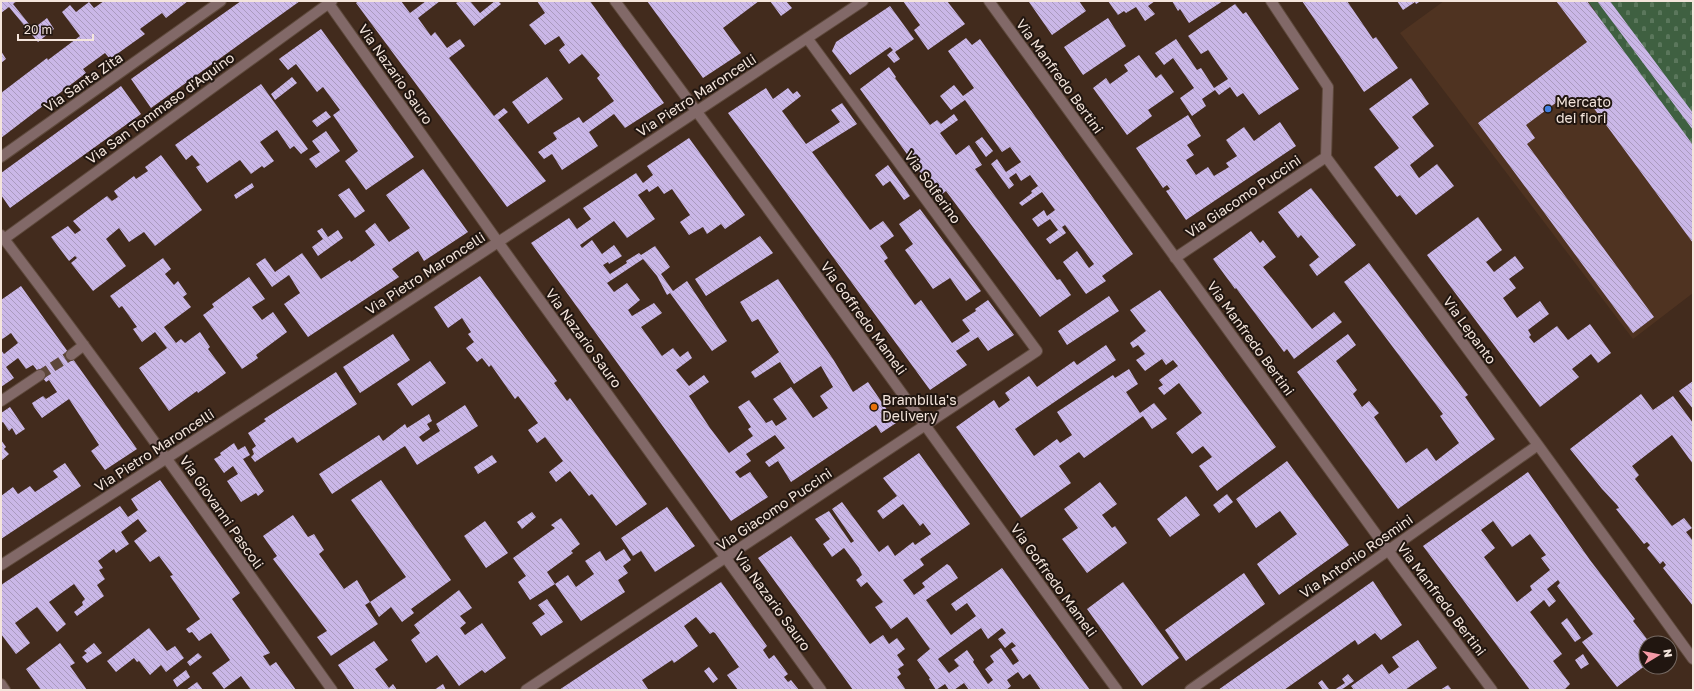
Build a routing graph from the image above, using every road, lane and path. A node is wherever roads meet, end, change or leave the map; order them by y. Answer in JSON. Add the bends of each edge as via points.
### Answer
{"nodes":[{"id":1,"x":220,"y":1,"type":"edge"},
{"id":2,"x":615,"y":1,"type":"edge"},
{"id":3,"x":863,"y":1,"type":"edge"},
{"id":4,"x":989,"y":1,"type":"edge"},
{"id":5,"x":1271,"y":1,"type":"edge"},
{"id":6,"x":329,"y":2,"type":"edge"},
{"id":7,"x":807,"y":38,"type":"junction"},
{"id":8,"x":697,"y":111,"type":"junction"},
{"id":9,"x":1,"y":157,"type":"edge"},
{"id":10,"x":1326,"y":158,"type":"junction"},
{"id":11,"x":2,"y":237,"type":"edge"},
{"id":12,"x":498,"y":242,"type":"junction"},
{"id":13,"x":1175,"y":258,"type":"junction"},
{"id":14,"x":84,"y":345,"type":"junction"},
{"id":15,"x":1037,"y":352,"type":"joint"},
{"id":16,"x":70,"y":355,"type":"tunnel mouth"},
{"id":17,"x":40,"y":375,"type":"tunnel mouth"},
{"id":18,"x":1,"y":401,"type":"edge"},
{"id":19,"x":924,"y":426,"type":"junction"},
{"id":20,"x":1538,"y":445,"type":"junction"},
{"id":21,"x":167,"y":459,"type":"junction"},
{"id":22,"x":1388,"y":551,"type":"junction"},
{"id":23,"x":725,"y":558,"type":"junction"},
{"id":24,"x":1,"y":564,"type":"edge"},
{"id":25,"x":1693,"y":659,"type":"edge"},
{"id":26,"x":1,"y":684,"type":"edge"},
{"id":27,"x":6,"y":690,"type":"edge"},
{"id":28,"x":332,"y":690,"type":"edge"},
{"id":29,"x":526,"y":690,"type":"edge"},
{"id":30,"x":821,"y":690,"type":"edge"},
{"id":31,"x":1117,"y":690,"type":"edge"},
{"id":32,"x":1190,"y":690,"type":"edge"},
{"id":33,"x":1492,"y":690,"type":"edge"}],
"edges":[{"from":1,"to":9,"type":"street","name":"Via Santa Zita"},
{"from":2,"to":8,"type":"street","name":"Via Goffredo Mameli"},
{"from":3,"to":7,"type":"street","name":"Via Pietro Maroncelli"},
{"from":4,"to":13,"type":"street","name":"Via Manfredo Bertini"},
{"from":5,"to":10,"type":"street","via":[[1328,87]]},
{"from":6,"to":11,"type":"street","name":"Via San Tommaso d'Aquino"},
{"from":6,"to":12,"type":"street","name":"Via Nazario Sauro"},
{"from":7,"to":8,"type":"street","name":"Via Pietro Maroncelli"},
{"from":7,"to":15,"type":"street","name":"Via Solferino"},
{"from":8,"to":12,"type":"street","name":"Via Pietro Maroncelli"},
{"from":8,"to":19,"type":"street","name":"Via Goffredo Mameli"},
{"from":10,"to":13,"type":"street","name":"Via Giacomo Puccini"},
{"from":10,"to":20,"type":"street","name":"Via Lepanto"},
{"from":11,"to":14,"type":"street","name":"Via Giovanni Pascoli"},
{"from":12,"to":21,"type":"street","name":"Via Pietro Maroncelli"},
{"from":12,"to":23,"type":"street","name":"Via Nazario Sauro"},
{"from":13,"to":22,"type":"street","name":"Via Manfredo Bertini"},
{"from":14,"to":16,"type":"street"},
{"from":14,"to":21,"type":"street","name":"Via Giovanni Pascoli"},
{"from":15,"to":19,"type":"street","name":"Via Giacomo Puccini"},
{"from":17,"to":18,"type":"street"},
{"from":19,"to":23,"type":"street","name":"Via Giacomo Puccini"},
{"from":19,"to":31,"type":"street","name":"Via Goffredo Mameli"},
{"from":20,"to":22,"type":"street","name":"Via Antonio Rosmini"},
{"from":20,"to":25,"type":"street","name":"Via Lepanto"},
{"from":21,"to":24,"type":"street","name":"Via Pietro Maroncelli"},
{"from":21,"to":28,"type":"street","name":"Via Giovanni Pascoli"},
{"from":22,"to":32,"type":"street","name":"Via Antonio Rosmini"},
{"from":22,"to":33,"type":"street","name":"Via Manfredo Bertini"},
{"from":23,"to":29,"type":"street","name":"Via Giacomo Puccini"},
{"from":23,"to":30,"type":"street","name":"Via Nazario Sauro"},
{"from":26,"to":27,"type":"street"}]}
